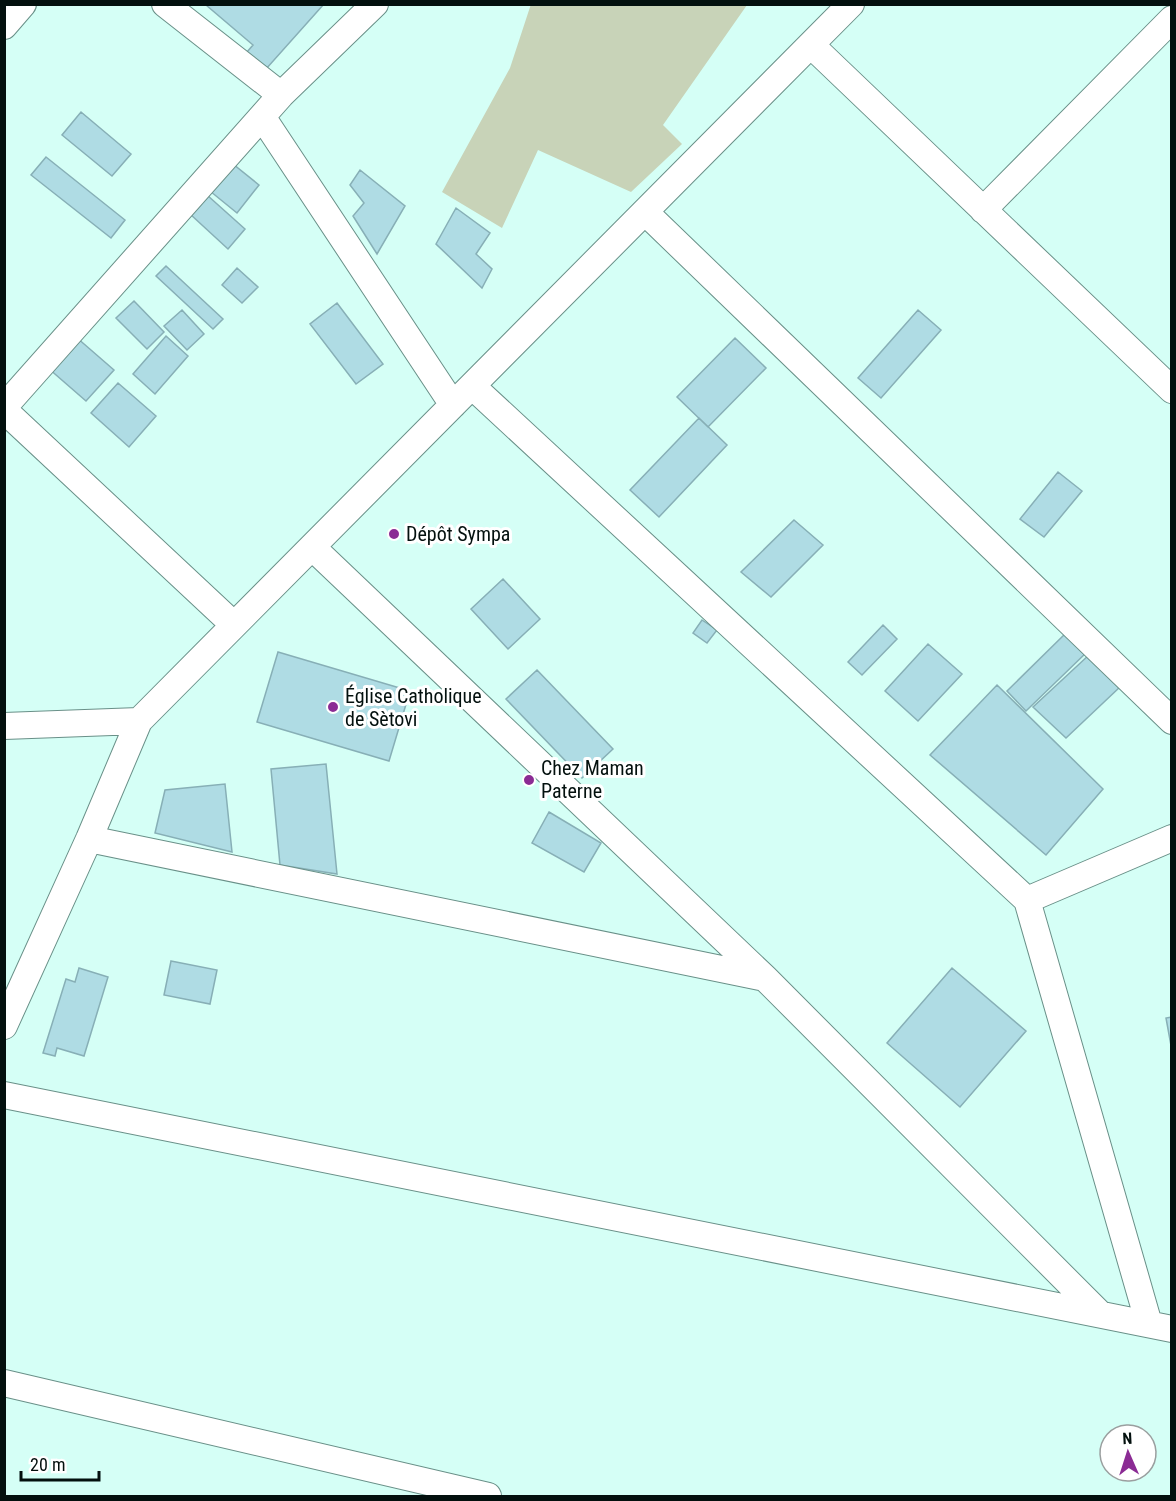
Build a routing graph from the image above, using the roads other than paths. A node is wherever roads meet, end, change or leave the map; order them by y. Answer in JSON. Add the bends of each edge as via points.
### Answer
{"nodes":[{"id":1,"x":23,"y":4,"type":"edge"},
{"id":2,"x":165,"y":4,"type":"edge"},
{"id":3,"x":375,"y":4,"type":"edge"},
{"id":4,"x":851,"y":4,"type":"edge"},
{"id":5,"x":1172,"y":19,"type":"edge"},
{"id":6,"x":4,"y":26,"type":"edge"},
{"id":7,"x":811,"y":45,"type":"junction"},
{"id":8,"x":281,"y":95,"type":"junction"},
{"id":9,"x":262,"y":118,"type":"junction"},
{"id":10,"x":983,"y":210,"type":"junction"},
{"id":11,"x":645,"y":212,"type":"junction"},
{"id":12,"x":1167,"y":378,"type":"edge"},
{"id":13,"x":472,"y":386,"type":"junction"},
{"id":14,"x":453,"y":405,"type":"junction"},
{"id":15,"x":4,"y":409,"type":"edge"},
{"id":16,"x":312,"y":546,"type":"junction"},
{"id":17,"x":234,"y":625,"type":"junction"},
{"id":18,"x":139,"y":721,"type":"junction"},
{"id":19,"x":1172,"y":721,"type":"edge"},
{"id":20,"x":4,"y":726,"type":"edge"},
{"id":21,"x":1172,"y":838,"type":"edge"},
{"id":22,"x":90,"y":839,"type":"junction"},
{"id":23,"x":1027,"y":900,"type":"junction"},
{"id":24,"x":765,"y":978,"type":"junction"},
{"id":25,"x":4,"y":1026,"type":"edge"},
{"id":26,"x":4,"y":1095,"type":"edge"},
{"id":27,"x":1100,"y":1313,"type":"junction"},
{"id":28,"x":1160,"y":1326,"type":"edge"},
{"id":29,"x":4,"y":1383,"type":"edge"},
{"id":30,"x":488,"y":1497,"type":"edge"}],
"edges":[{"from":1,"to":6,"type":"street"},
{"from":2,"to":8,"type":"street"},
{"from":3,"to":8,"type":"street"},
{"from":4,"to":7,"type":"street"},
{"from":5,"to":10,"type":"street"},
{"from":7,"to":10,"type":"street"},
{"from":7,"to":11,"type":"street"},
{"from":8,"to":9,"type":"street"},
{"from":9,"to":14,"type":"street"},
{"from":9,"to":15,"type":"street"},
{"from":10,"to":12,"type":"street"},
{"from":11,"to":13,"type":"street"},
{"from":11,"to":19,"type":"street"},
{"from":13,"to":14,"type":"street"},
{"from":13,"to":23,"type":"street"},
{"from":14,"to":16,"type":"street"},
{"from":15,"to":17,"type":"street"},
{"from":16,"to":17,"type":"street"},
{"from":16,"to":24,"type":"street"},
{"from":17,"to":18,"type":"street"},
{"from":18,"to":20,"type":"street"},
{"from":18,"to":22,"type":"street"},
{"from":21,"to":23,"type":"street"},
{"from":22,"to":24,"type":"street"},
{"from":22,"to":25,"type":"street"},
{"from":23,"to":28,"type":"street"},
{"from":24,"to":27,"type":"street"},
{"from":26,"to":27,"type":"street"},
{"from":27,"to":28,"type":"street"},
{"from":29,"to":30,"type":"street"}]}
